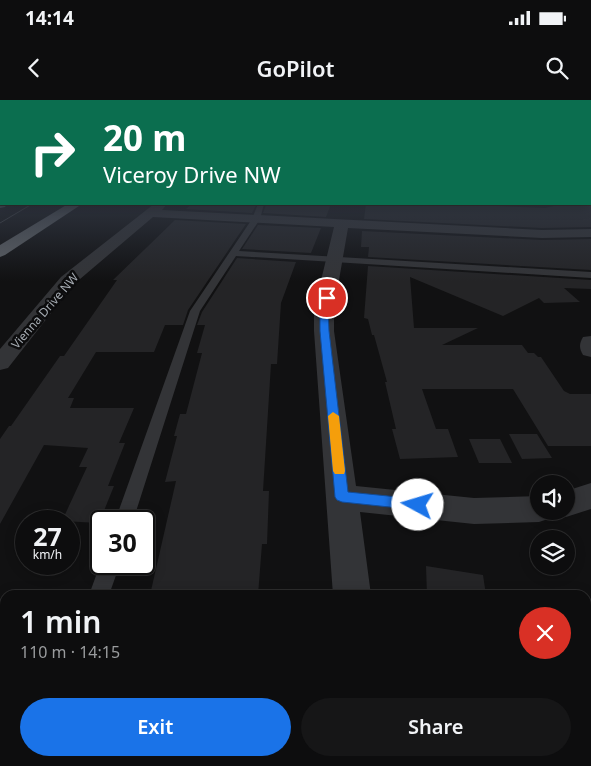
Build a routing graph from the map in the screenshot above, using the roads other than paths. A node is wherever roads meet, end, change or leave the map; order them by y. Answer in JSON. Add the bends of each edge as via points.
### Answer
{"nodes":[{"id":1,"x":37,"y":219,"type":"edge"},
{"id":2,"x":52,"y":219,"type":"edge"},
{"id":3,"x":143,"y":219,"type":"edge"},
{"id":4,"x":256,"y":219,"type":"edge"},
{"id":5,"x":258,"y":219,"type":"edge"},
{"id":6,"x":342,"y":223,"type":"junction"},
{"id":7,"x":591,"y":234,"type":"edge"},
{"id":8,"x":0,"y":244,"type":"edge"},
{"id":9,"x":0,"y":252,"type":"edge"},
{"id":10,"x":232,"y":253,"type":"junction"},
{"id":11,"x":335,"y":260,"type":"junction"},
{"id":12,"x":591,"y":275,"type":"edge"},
{"id":13,"x":591,"y":342,"type":"edge"},
{"id":14,"x":591,"y":350,"type":"edge"},
{"id":15,"x":0,"y":362,"type":"edge"},
{"id":16,"x":591,"y":496,"type":"edge"},
{"id":17,"x":342,"y":497,"type":"junction"},
{"id":18,"x":575,"y":501,"type":"edge"},
{"id":19,"x":530,"y":508,"type":"edge"},
{"id":20,"x":128,"y":510,"type":"edge"},
{"id":21,"x":106,"y":575,"type":"edge"},
{"id":22,"x":101,"y":590,"type":"edge"},
{"id":23,"x":351,"y":590,"type":"edge"}],
"edges":[{"from":1,"to":8,"type":"highway"},
{"from":2,"to":9,"type":"highway"},
{"from":3,"to":15,"type":"street","name":"Vienna Drive NW","via":[[67,281]]},
{"from":4,"to":10,"type":"lane"},
{"from":5,"to":6,"type":"street"},
{"from":6,"to":7,"type":"street"},
{"from":6,"to":11,"type":"street"},
{"from":10,"to":11,"type":"lane"},
{"from":10,"to":20,"type":"lane","via":[[195,310]]},
{"from":11,"to":12,"type":"lane"},
{"from":11,"to":17,"type":"street","via":[[324,308],[324,331]]},
{"from":13,"to":14,"type":"street"},
{"from":16,"to":18,"type":"street"},
{"from":17,"to":19,"type":"street","via":[[474,511]]},
{"from":17,"to":23,"type":"street"},
{"from":21,"to":22,"type":"lane"}]}
